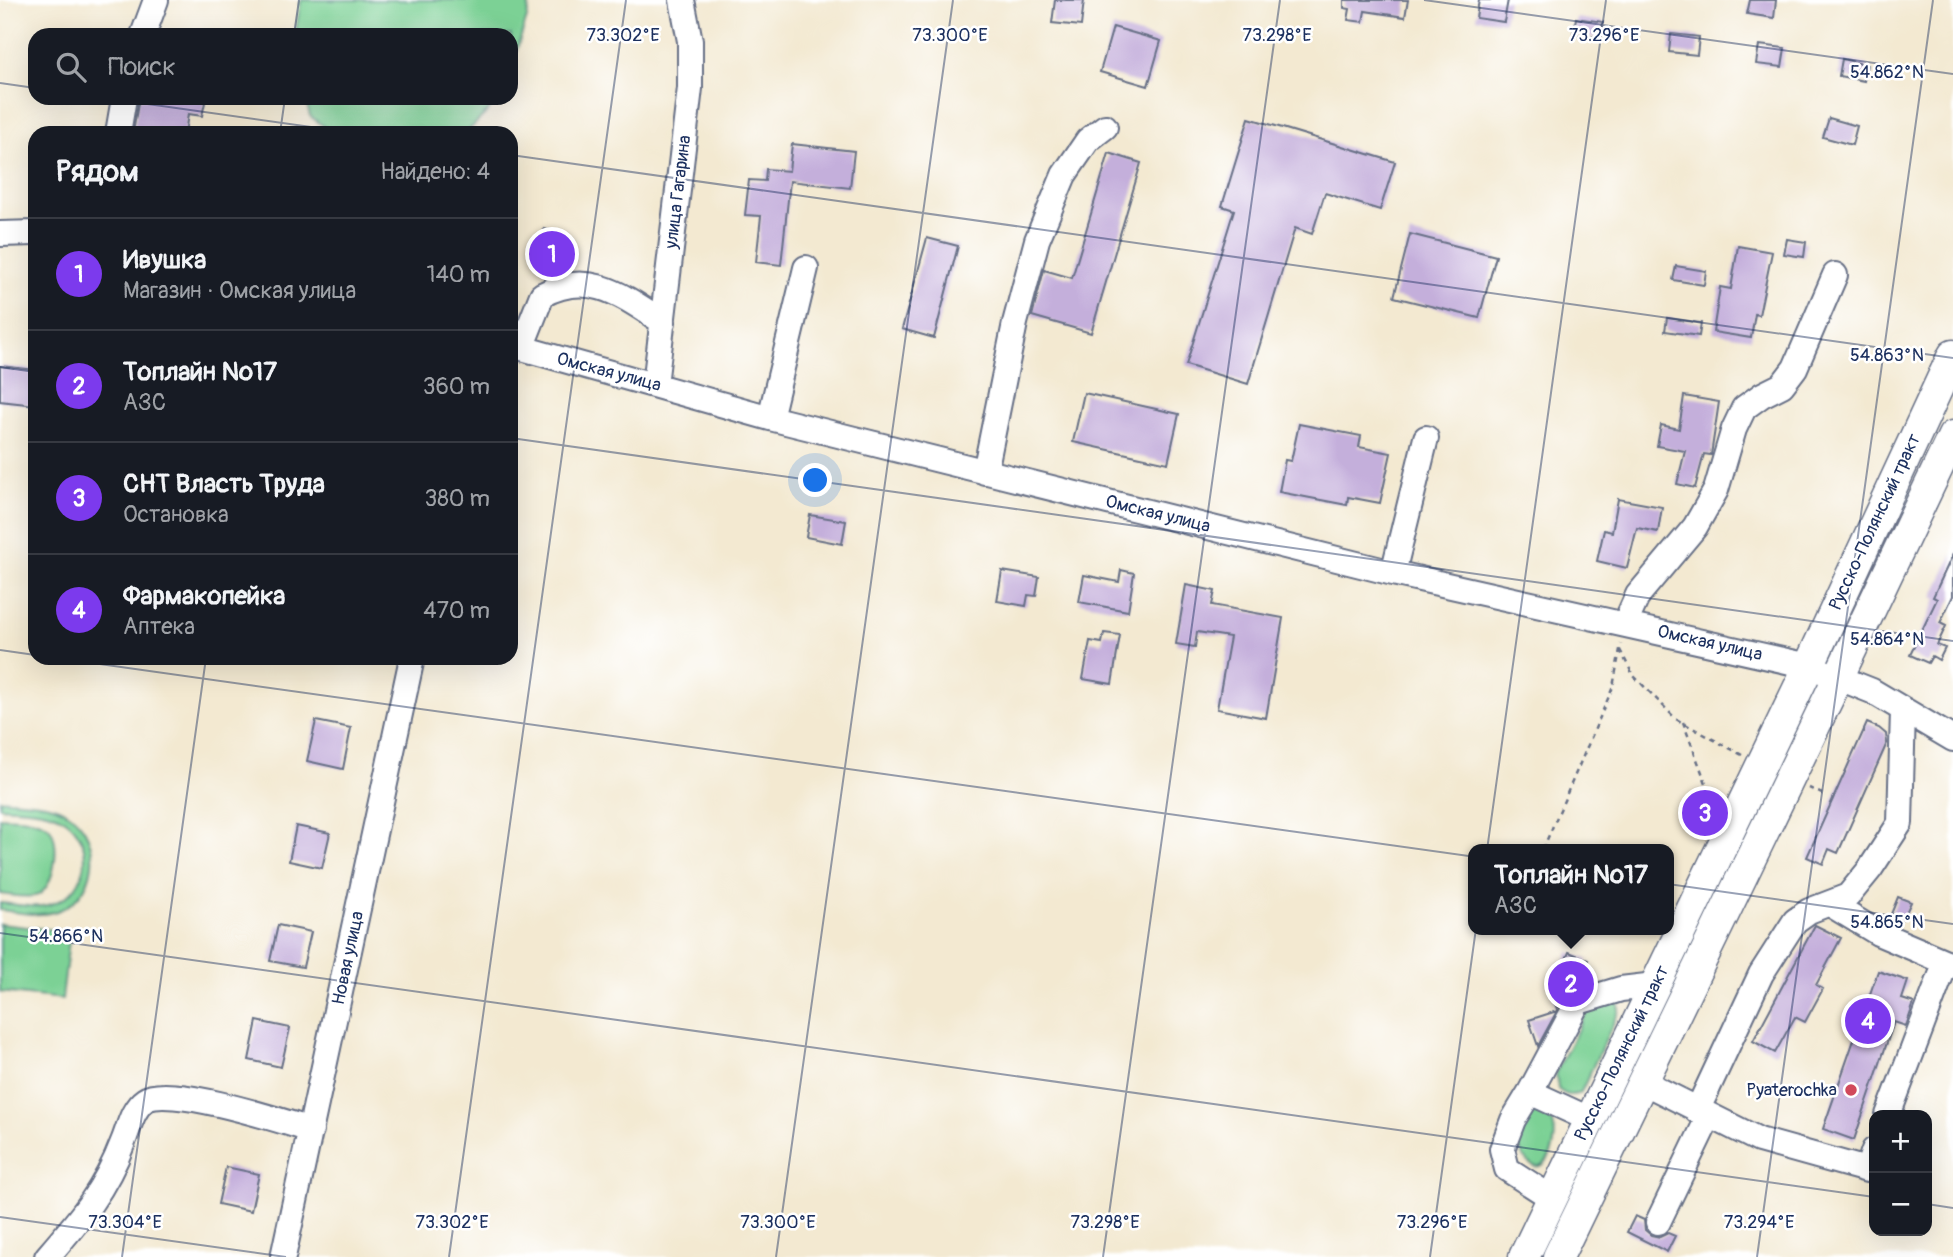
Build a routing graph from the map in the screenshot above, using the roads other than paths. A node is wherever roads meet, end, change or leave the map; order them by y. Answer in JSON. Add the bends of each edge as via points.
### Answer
{"nodes":[{"id":1,"x":156,"y":0,"type":"edge"},
{"id":2,"x":682,"y":0,"type":"edge"},
{"id":3,"x":700,"y":0,"type":"edge"},
{"id":4,"x":146,"y":28,"type":"edge"},
{"id":5,"x":690,"y":41,"type":"junction"},
{"id":6,"x":123,"y":105,"type":"edge"},
{"id":7,"x":119,"y":126,"type":"edge"},
{"id":8,"x":1105,"y":127,"type":"dead end"},
{"id":9,"x":28,"y":233,"type":"edge"},
{"id":10,"x":0,"y":234,"type":"edge"},
{"id":11,"x":806,"y":268,"type":"dead end"},
{"id":12,"x":1835,"y":275,"type":"dead end"},
{"id":13,"x":663,"y":322,"type":"junction"},
{"id":14,"x":518,"y":342,"type":"edge"},
{"id":15,"x":518,"y":347,"type":"edge"},
{"id":16,"x":1953,"y":355,"type":"edge"},
{"id":17,"x":656,"y":385,"type":"junction"},
{"id":18,"x":770,"y":418,"type":"junction"},
{"id":19,"x":1953,"y":436,"type":"edge"},
{"id":20,"x":1426,"y":438,"type":"dead end"},
{"id":21,"x":985,"y":472,"type":"junction"},
{"id":22,"x":1393,"y":573,"type":"junction"},
{"id":23,"x":1625,"y":624,"type":"junction"},
{"id":24,"x":411,"y":665,"type":"edge"},
{"id":25,"x":1809,"y":666,"type":"junction"},
{"id":26,"x":1839,"y":676,"type":"junction"},
{"id":27,"x":1903,"y":710,"type":"junction"},
{"id":28,"x":1953,"y":739,"type":"edge"},
{"id":29,"x":1830,"y":904,"type":"junction"},
{"id":30,"x":1950,"y":964,"type":"edge"},
{"id":31,"x":1655,"y":985,"type":"junction"},
{"id":32,"x":1643,"y":1082,"type":"junction"},
{"id":33,"x":1530,"y":1092,"type":"junction"},
{"id":34,"x":1890,"y":1110,"type":"edge"},
{"id":35,"x":1703,"y":1114,"type":"junction"},
{"id":36,"x":1591,"y":1119,"type":"junction"},
{"id":37,"x":311,"y":1130,"type":"junction"},
{"id":38,"x":1869,"y":1164,"type":"edge"},
{"id":39,"x":1552,"y":1198,"type":"junction"},
{"id":40,"x":1658,"y":1222,"type":"dead end"},
{"id":41,"x":47,"y":1257,"type":"edge"},
{"id":42,"x":283,"y":1257,"type":"edge"},
{"id":43,"x":1524,"y":1257,"type":"edge"},
{"id":44,"x":1558,"y":1257,"type":"edge"}],
"edges":[{"from":1,"to":4,"type":"street"},
{"from":2,"to":5,"type":"street","name":"улица Гагарина"},
{"from":3,"to":5,"type":"street"},
{"from":5,"to":13,"type":"street","name":"улица Гагарина","via":[[690,88]]},
{"from":6,"to":7,"type":"street"},
{"from":8,"to":21,"type":"street","via":[[1088,140],[1064,175],[1037,240]]},
{"from":9,"to":10,"type":"street"},
{"from":11,"to":18,"type":"street"},
{"from":12,"to":23,"type":"street","via":[[1795,368],[1782,385],[1744,408],[1716,490],[1695,527],[1638,596]]},
{"from":13,"to":14,"type":"street","via":[[621,294],[592,285],[560,285],[542,295]]},
{"from":13,"to":17,"type":"street","name":"улица Гагарина"},
{"from":15,"to":17,"type":"street","name":"Омская улица"},
{"from":16,"to":25,"type":"main road","name":"Русско-Полянский тракт"},
{"from":17,"to":18,"type":"street","name":"Омская улица"},
{"from":18,"to":21,"type":"street","name":"Омская улица"},
{"from":19,"to":26,"type":"main road","name":"Русско-Полянский тракт"},
{"from":20,"to":22,"type":"street"},
{"from":21,"to":22,"type":"street","name":"Омская улица"},
{"from":22,"to":23,"type":"street","name":"Омская улица"},
{"from":23,"to":25,"type":"street","name":"Омская улица"},
{"from":24,"to":37,"type":"street","name":"Новая улица"},
{"from":25,"to":26,"type":"street","name":"Омская улица"},
{"from":25,"to":31,"type":"main road","name":"Русско-Полянский тракт"},
{"from":26,"to":27,"type":"street","name":"Омская улица"},
{"from":26,"to":32,"type":"main road","name":"Русско-Полянский тракт"},
{"from":27,"to":28,"type":"street","name":"Омская улица"},
{"from":27,"to":29,"type":"street","via":[[1900,823],[1848,895]]},
{"from":29,"to":30,"type":"street","via":[[1878,933]]},
{"from":29,"to":35,"type":"street","via":[[1795,921],[1761,974]]},
{"from":30,"to":34,"type":"street"},
{"from":31,"to":33,"type":"street","via":[[1578,1002]]},
{"from":31,"to":36,"type":"main road","name":"Русско-Полянский тракт"},
{"from":32,"to":35,"type":"street"},
{"from":32,"to":44,"type":"main road","name":"Русско-Полянский тракт"},
{"from":33,"to":36,"type":"street"},
{"from":33,"to":39,"type":"street","via":[[1502,1149],[1507,1169]]},
{"from":35,"to":38,"type":"street","via":[[1759,1140],[1867,1170]]},
{"from":35,"to":40,"type":"street"},
{"from":36,"to":39,"type":"main road","name":"Русско-Полянский тракт"},
{"from":37,"to":41,"type":"street","via":[[200,1100],[160,1095],[146,1099],[136,1110],[112,1171],[87,1211]]},
{"from":37,"to":42,"type":"street","name":"Новая улица"},
{"from":39,"to":43,"type":"main road","name":"Русско-Полянский тракт"}]}
